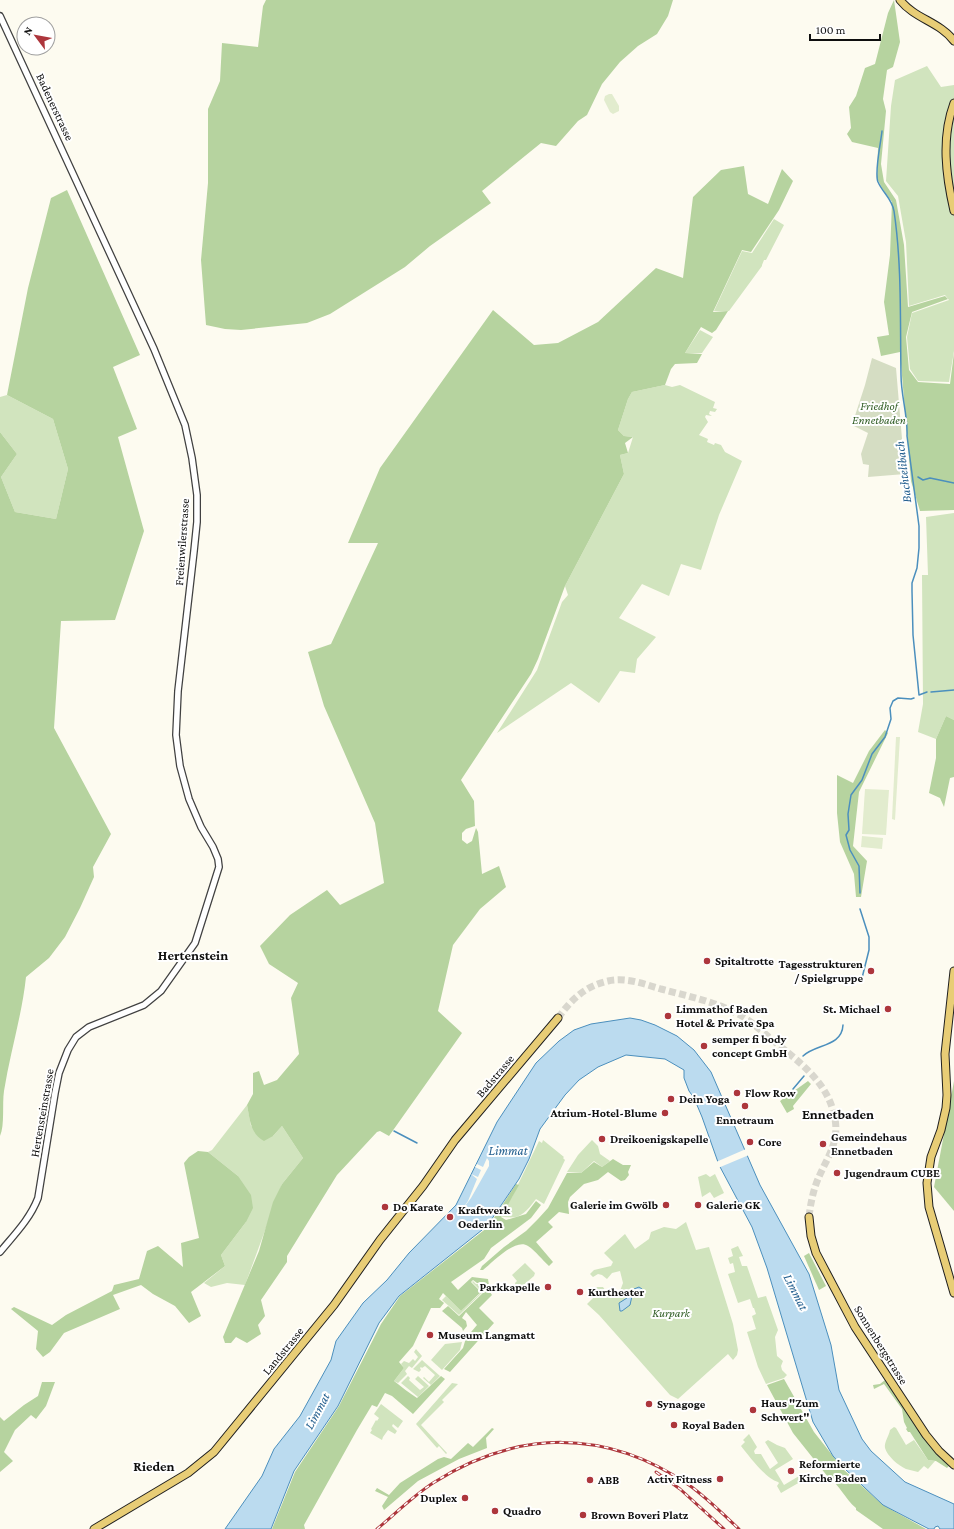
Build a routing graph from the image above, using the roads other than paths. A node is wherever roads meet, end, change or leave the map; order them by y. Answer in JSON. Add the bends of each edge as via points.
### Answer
{"nodes":[{"id":1,"x":900,"y":0,"type":"edge"},
{"id":2,"x":0,"y":16,"type":"edge"},
{"id":3,"x":954,"y":41,"type":"edge"},
{"id":4,"x":954,"y":103,"type":"edge"},
{"id":5,"x":89,"y":207,"type":"joint"},
{"id":6,"x":954,"y":211,"type":"edge"},
{"id":7,"x":219,"y":867,"type":"joint"},
{"id":8,"x":954,"y":970,"type":"edge"},
{"id":9,"x":557,"y":1019,"type":"tunnel mouth"},
{"id":10,"x":451,"y":1146,"type":"joint"},
{"id":11,"x":809,"y":1217,"type":"tunnel mouth"},
{"id":12,"x":0,"y":1252,"type":"edge"},
{"id":13,"x":954,"y":1293,"type":"edge"},
{"id":14,"x":954,"y":1465,"type":"edge"},
{"id":15,"x":94,"y":1529,"type":"edge"}],
"edges":[{"from":1,"to":3,"type":"main road","via":[[916,16],[942,29]]},
{"from":2,"to":5,"type":"street","name":"Badenerstrasse"},
{"from":4,"to":6,"type":"main road","via":[[949,122],[946,168]]},
{"from":5,"to":7,"type":"street","name":"Freienwilerstrasse","via":[[173,393],[185,425],[192,458],[196,495],[196,537],[178,691],[176,735],[180,766],[189,799],[213,847]]},
{"from":7,"to":12,"type":"street","name":"Hertensteinstrasse","via":[[195,943],[162,991],[144,1005],[89,1027],[76,1037],[68,1050],[59,1073],[38,1198],[24,1224]]},
{"from":8,"to":13,"type":"main road","via":[[945,1054],[946,1108],[931,1157],[927,1183],[929,1207]]},
{"from":9,"to":10,"type":"main road","name":"Badstrasse"},
{"from":10,"to":15,"type":"main road","name":"Landstrasse","via":[[322,1320],[214,1452],[188,1473]]},
{"from":11,"to":14,"type":"main road","name":"Sonnenbergstrasse","via":[[816,1253],[855,1328],[926,1435]]}]}
